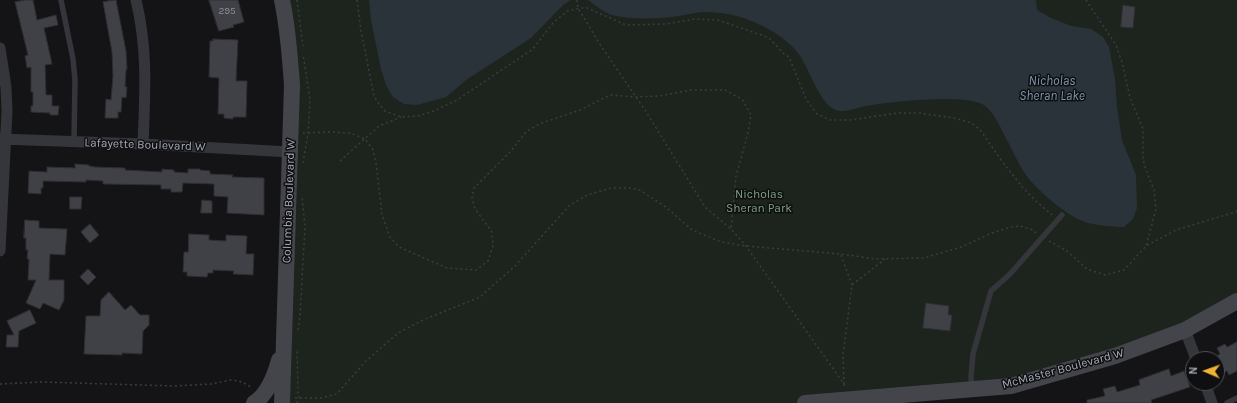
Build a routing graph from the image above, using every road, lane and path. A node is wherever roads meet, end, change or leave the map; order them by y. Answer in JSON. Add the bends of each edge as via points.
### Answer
{"nodes":[{"id":1,"x":61,"y":0,"type":"edge"},
{"id":2,"x":136,"y":0,"type":"edge"},
{"id":3,"x":282,"y":0,"type":"edge"},
{"id":4,"x":297,"y":0,"type":"edge"},
{"id":5,"x":357,"y":0,"type":"edge"},
{"id":6,"x":576,"y":0,"type":"edge"},
{"id":7,"x":1086,"y":0,"type":"edge"},
{"id":8,"x":578,"y":8,"type":"junction"},
{"id":9,"x":303,"y":46,"type":"dead end"},
{"id":10,"x":0,"y":48,"type":"edge"},
{"id":11,"x":303,"y":54,"type":"dead end"},
{"id":12,"x":636,"y":97,"type":"junction"},
{"id":13,"x":401,"y":117,"type":"junction"},
{"id":14,"x":308,"y":133,"type":"junction"},
{"id":15,"x":291,"y":134,"type":"junction"},
{"id":16,"x":365,"y":139,"type":"junction"},
{"id":17,"x":3,"y":140,"type":"edge"},
{"id":18,"x":74,"y":142,"type":"junction"},
{"id":19,"x":143,"y":144,"type":"junction"},
{"id":20,"x":291,"y":152,"type":"junction"},
{"id":21,"x":340,"y":161,"type":"dead end"},
{"id":22,"x":303,"y":168,"type":"dead end"},
{"id":23,"x":302,"y":194,"type":"dead end"},
{"id":24,"x":1237,"y":211,"type":"edge"},
{"id":25,"x":1062,"y":215,"type":"dead end"},
{"id":26,"x":1058,"y":220,"type":"junction"},
{"id":27,"x":732,"y":229,"type":"junction"},
{"id":28,"x":1041,"y":237,"type":"junction"},
{"id":29,"x":746,"y":246,"type":"junction"},
{"id":30,"x":1146,"y":246,"type":"junction"},
{"id":31,"x":0,"y":251,"type":"edge"},
{"id":32,"x":841,"y":254,"type":"junction"},
{"id":33,"x":886,"y":259,"type":"junction"},
{"id":34,"x":852,"y":286,"type":"junction"},
{"id":35,"x":1237,"y":301,"type":"edge"},
{"id":36,"x":1186,"y":330,"type":"junction"},
{"id":37,"x":292,"y":340,"type":"junction"},
{"id":38,"x":1193,"y":351,"type":"edge"},
{"id":39,"x":0,"y":384,"type":"edge"},
{"id":40,"x":844,"y":384,"type":"junction"},
{"id":41,"x":845,"y":389,"type":"dead end"},
{"id":42,"x":972,"y":389,"type":"junction"},
{"id":43,"x":1207,"y":391,"type":"edge"},
{"id":44,"x":299,"y":398,"type":"junction"},
{"id":45,"x":1237,"y":398,"type":"edge"},
{"id":46,"x":257,"y":400,"type":"edge"},
{"id":47,"x":287,"y":402,"type":"edge"},
{"id":48,"x":828,"y":402,"type":"edge"},
{"id":49,"x":805,"y":403,"type":"edge"},
{"id":50,"x":1212,"y":403,"type":"edge"},
{"id":51,"x":1227,"y":403,"type":"edge"}],
"edges":[{"from":1,"to":18,"type":"lane","via":[[75,80]]},
{"from":2,"to":19,"type":"street","via":[[143,36],[146,76]]},
{"from":3,"to":15,"type":"street","name":"Columbia Boulevard W","via":[[290,46]]},
{"from":4,"to":9,"type":"path"},
{"from":5,"to":13,"type":"path","via":[[374,96],[385,111]]},
{"from":6,"to":8,"type":"path"},
{"from":7,"to":30,"type":"path","via":[[1116,45],[1130,98],[1142,129],[1143,159],[1154,190],[1156,205]]},
{"from":8,"to":12,"type":"path"},
{"from":8,"to":13,"type":"path","via":[[566,11],[560,16],[533,49],[457,100],[425,115]]},
{"from":8,"to":26,"type":"path","via":[[587,8],[626,25],[666,24],[695,19],[718,20],[764,36],[789,57],[806,99],[817,114],[830,120],[919,113],[972,123],[982,131],[1022,188]]},
{"from":10,"to":17,"type":"street","via":[[6,86]]},
{"from":11,"to":14,"type":"path","via":[[310,100]]},
{"from":12,"to":16,"type":"path","via":[[610,95],[580,110],[539,124],[526,132],[474,188],[472,198],[475,209],[492,232],[493,246],[488,261],[476,270],[447,268],[399,247],[390,237],[382,215],[373,150]]},
{"from":12,"to":27,"type":"path","via":[[705,207]]},
{"from":12,"to":27,"type":"path","via":[[692,90],[725,90],[742,99],[751,115],[736,176]]},
{"from":13,"to":16,"type":"path","via":[[379,126]]},
{"from":14,"to":15,"type":"path"},
{"from":14,"to":16,"type":"path","via":[[350,134]]},
{"from":14,"to":22,"type":"path"},
{"from":15,"to":20,"type":"street","name":"Columbia Boulevard W"},
{"from":16,"to":21,"type":"path"},
{"from":17,"to":18,"type":"street","name":"Lafayette Boulevard W"},
{"from":17,"to":31,"type":"street"},
{"from":18,"to":19,"type":"street","name":"Lafayette Boulevard W"},
{"from":19,"to":20,"type":"street","name":"Lafayette Boulevard W"},
{"from":20,"to":37,"type":"street","name":"Columbia Boulevard W"},
{"from":23,"to":37,"type":"path","via":[[305,227],[300,316]]},
{"from":24,"to":30,"type":"path","via":[[1176,230]]},
{"from":25,"to":26,"type":"lane"},
{"from":26,"to":28,"type":"lane"},
{"from":27,"to":29,"type":"path"},
{"from":28,"to":30,"type":"path","via":[[1067,251],[1087,269],[1105,275],[1124,270]]},
{"from":28,"to":33,"type":"path","via":[[1034,230],[1020,226],[1011,227],[962,247],[924,258]]},
{"from":28,"to":42,"type":"lane","via":[[1010,274],[991,291],[973,354]]},
{"from":29,"to":32,"type":"path"},
{"from":29,"to":40,"type":"path"},
{"from":29,"to":44,"type":"path","via":[[721,242],[692,230],[668,208],[640,190],[611,188],[587,195],[569,206],[515,266],[480,297],[398,333],[366,361],[337,394],[321,398]]},
{"from":32,"to":33,"type":"path"},
{"from":32,"to":34,"type":"path"},
{"from":33,"to":34,"type":"path"},
{"from":34,"to":40,"type":"path","via":[[843,355]]},
{"from":35,"to":36,"type":"street","name":"McMaster Boulevard W"},
{"from":36,"to":38,"type":"street"},
{"from":36,"to":42,"type":"street","name":"McMaster Boulevard W","via":[[1115,356],[1011,386]]},
{"from":37,"to":44,"type":"path","via":[[298,355]]},
{"from":37,"to":46,"type":"street","via":[[267,390]]},
{"from":37,"to":47,"type":"street","name":"Columbia Boulevard W"},
{"from":39,"to":46,"type":"path","via":[[42,382],[175,386],[231,380],[248,385]]},
{"from":40,"to":41,"type":"path"},
{"from":42,"to":48,"type":"street","name":"McMaster Boulevard W"},
{"from":43,"to":50,"type":"street"},
{"from":44,"to":47,"type":"path"},
{"from":44,"to":47,"type":"path"},
{"from":45,"to":51,"type":"lane"},
{"from":48,"to":49,"type":"street","name":"McMaster Boulevard W"}]}
